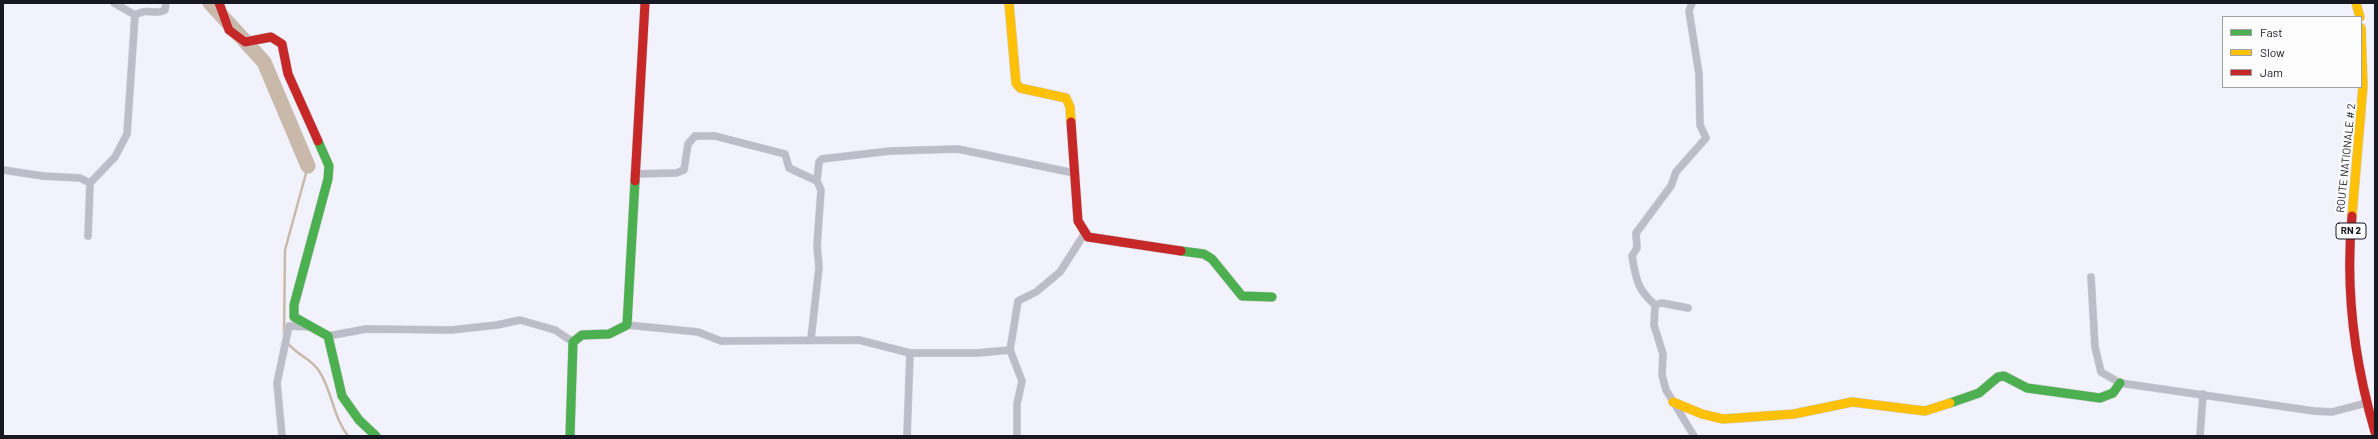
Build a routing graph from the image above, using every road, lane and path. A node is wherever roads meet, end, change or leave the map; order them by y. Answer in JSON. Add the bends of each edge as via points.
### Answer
{"nodes":[{"id":1,"x":114,"y":3,"type":"edge"},
{"id":2,"x":166,"y":3,"type":"edge"},
{"id":3,"x":220,"y":3,"type":"edge"},
{"id":4,"x":645,"y":3,"type":"edge"},
{"id":5,"x":1009,"y":3,"type":"edge"},
{"id":6,"x":1692,"y":3,"type":"edge"},
{"id":7,"x":2356,"y":3,"type":"edge"},
{"id":8,"x":135,"y":15,"type":"junction"},
{"id":9,"x":2360,"y":16,"type":"edge"},
{"id":10,"x":2362,"y":36,"type":"edge"},
{"id":11,"x":3,"y":170,"type":"edge"},
{"id":12,"x":1074,"y":173,"type":"junction"},
{"id":13,"x":634,"y":174,"type":"junction"},
{"id":14,"x":817,"y":181,"type":"junction"},
{"id":15,"x":90,"y":183,"type":"junction"},
{"id":16,"x":1085,"y":233,"type":"junction"},
{"id":17,"x":88,"y":236,"type":"dead end"},
{"id":18,"x":2091,"y":277,"type":"dead end"},
{"id":19,"x":1272,"y":297,"type":"dead end"},
{"id":20,"x":1655,"y":305,"type":"junction"},
{"id":21,"x":1688,"y":308,"type":"dead end"},
{"id":22,"x":627,"y":325,"type":"junction"},
{"id":23,"x":312,"y":327,"type":"junction"},
{"id":24,"x":328,"y":336,"type":"junction"},
{"id":25,"x":811,"y":339,"type":"junction"},
{"id":26,"x":573,"y":342,"type":"junction"},
{"id":27,"x":1010,"y":350,"type":"junction"},
{"id":28,"x":910,"y":353,"type":"junction"},
{"id":29,"x":2120,"y":383,"type":"junction"},
{"id":30,"x":2203,"y":394,"type":"junction"},
{"id":31,"x":1673,"y":402,"type":"junction"},
{"id":32,"x":2366,"y":403,"type":"junction"},
{"id":33,"x":2375,"y":432,"type":"edge"},
{"id":34,"x":282,"y":436,"type":"edge"},
{"id":35,"x":376,"y":436,"type":"edge"},
{"id":36,"x":570,"y":436,"type":"edge"},
{"id":37,"x":907,"y":436,"type":"edge"},
{"id":38,"x":1017,"y":436,"type":"edge"},
{"id":39,"x":1694,"y":436,"type":"edge"},
{"id":40,"x":2200,"y":436,"type":"edge"}],
"edges":[{"from":1,"to":8,"type":"street"},
{"from":2,"to":8,"type":"street","via":[[165,10],[160,13],[143,10]]},
{"from":3,"to":23,"type":"street","via":[[230,30],[246,42],[271,37],[282,44],[288,74],[329,166],[328,180],[294,305],[294,317]]},
{"from":4,"to":13,"type":"street"},
{"from":5,"to":12,"type":"street","via":[[1016,83],[1020,88],[1066,98],[1070,107]]},
{"from":6,"to":20,"type":"street","via":[[1689,11],[1700,74],[1700,124],[1706,138],[1676,172],[1671,186],[1636,233],[1637,248],[1632,256],[1635,275],[1642,293]]},
{"from":7,"to":9,"type":"street"},
{"from":8,"to":15,"type":"street","via":[[131,44],[131,96],[127,134],[115,157]]},
{"from":10,"to":32,"type":"street","name":"ROUTE NATIONALE # 2","number":"RN 2","via":[[2365,62],[2364,100],[2349,257],[2349,297]]},
{"from":11,"to":15,"type":"street","via":[[80,178]]},
{"from":12,"to":14,"type":"street","via":[[958,149],[890,151],[822,159],[819,162]]},
{"from":12,"to":16,"type":"street","via":[[1078,221]]},
{"from":13,"to":14,"type":"street","via":[[676,173],[684,170],[688,144],[695,136],[715,136],[785,154],[789,168]]},
{"from":13,"to":22,"type":"street"},
{"from":14,"to":25,"type":"street","via":[[821,190],[817,246],[819,267]]},
{"from":15,"to":17,"type":"street"},
{"from":16,"to":19,"type":"street","via":[[1088,237],[1204,254],[1212,259],[1242,296]]},
{"from":16,"to":27,"type":"street","via":[[1060,272],[1036,292],[1018,302]]},
{"from":18,"to":29,"type":"street","via":[[2095,347],[2101,372]]},
{"from":20,"to":21,"type":"street","via":[[1662,303]]},
{"from":20,"to":31,"type":"street","via":[[1654,325],[1663,354],[1662,375]]},
{"from":22,"to":25,"type":"street","via":[[698,332],[721,341]]},
{"from":22,"to":26,"type":"street","via":[[609,334],[582,334]]},
{"from":23,"to":24,"type":"street"},
{"from":23,"to":34,"type":"street","via":[[289,326],[278,383]]},
{"from":24,"to":26,"type":"street","via":[[366,329],[451,330],[520,320],[555,330]]},
{"from":24,"to":35,"type":"street","via":[[342,396],[359,420]]},
{"from":25,"to":28,"type":"street","via":[[859,340]]},
{"from":26,"to":36,"type":"street"},
{"from":27,"to":28,"type":"street","via":[[977,353]]},
{"from":27,"to":38,"type":"street","via":[[1022,381],[1017,404]]},
{"from":28,"to":37,"type":"street"},
{"from":29,"to":30,"type":"street"},
{"from":29,"to":31,"type":"street","via":[[2113,393],[2100,398],[2027,388],[2004,376],[1998,377],[1979,393],[1925,411],[1852,402],[1794,414],[1723,419],[1702,414]]},
{"from":30,"to":32,"type":"street","via":[[2332,412]]},
{"from":30,"to":40,"type":"street"},
{"from":31,"to":39,"type":"street"},
{"from":32,"to":33,"type":"street","name":"ROUTE NATIONALE # 2","number":"RN 2"}]}
